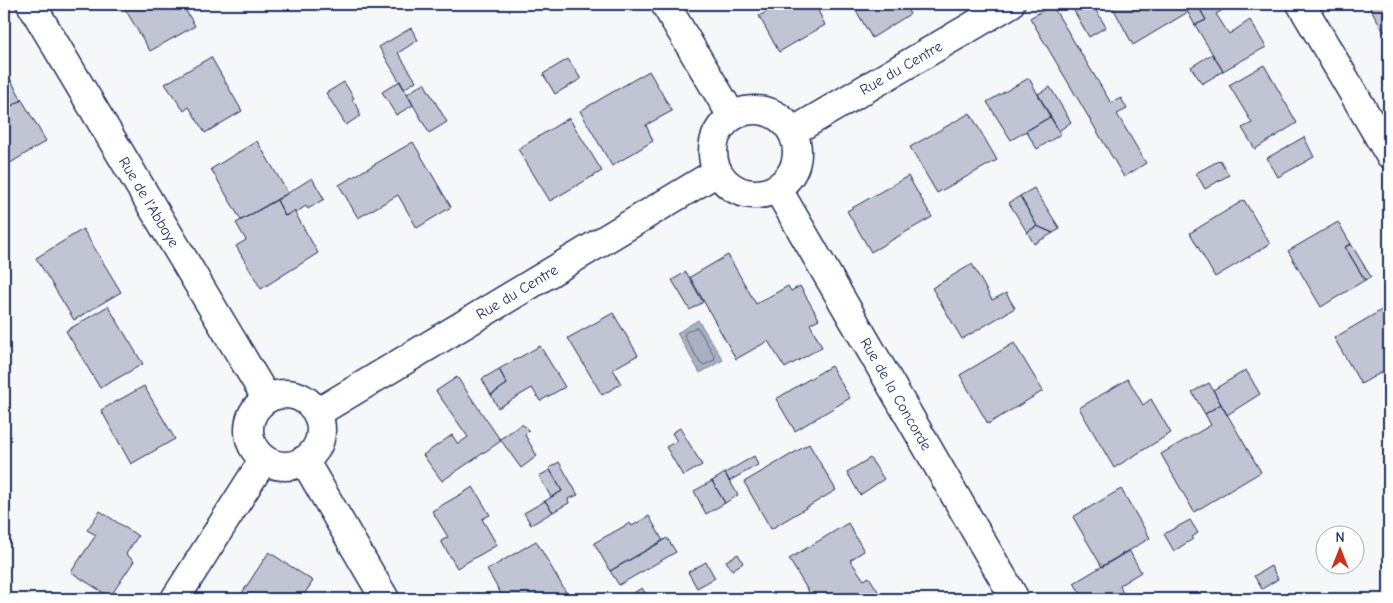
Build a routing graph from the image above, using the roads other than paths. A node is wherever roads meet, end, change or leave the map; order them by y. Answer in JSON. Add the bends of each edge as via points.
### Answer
{"nodes":[{"id":1,"x":31,"y":4,"type":"edge"},
{"id":2,"x":665,"y":4,"type":"edge"},
{"id":3,"x":1010,"y":4,"type":"edge"},
{"id":4,"x":1301,"y":4,"type":"edge"},
{"id":5,"x":732,"y":116,"type":"junction"},
{"id":6,"x":792,"y":132,"type":"junction"},
{"id":7,"x":1389,"y":154,"type":"edge"},
{"id":8,"x":717,"y":172,"type":"junction"},
{"id":9,"x":777,"y":188,"type":"junction"},
{"id":10,"x":267,"y":399,"type":"junction"},
{"id":11,"x":317,"y":412,"type":"junction"},
{"id":12,"x":264,"y":459,"type":"junction"},
{"id":13,"x":304,"y":460,"type":"junction"},
{"id":14,"x":175,"y":599,"type":"edge"},
{"id":15,"x":385,"y":599,"type":"edge"},
{"id":16,"x":1015,"y":599,"type":"edge"}],
"edges":[{"from":1,"to":10,"type":"street","name":"Rue de l'Abbaye"},
{"from":2,"to":5,"type":"street"},
{"from":3,"to":6,"type":"street","name":"Rue du Centre"},
{"from":4,"to":7,"type":"street"},
{"from":5,"to":6,"type":"street","via":[[754,109],[766,111],[786,122]]},
{"from":5,"to":8,"type":"street","via":[[716,135],[713,154]]},
{"from":6,"to":9,"type":"street","via":[[797,144],[794,169]]},
{"from":8,"to":9,"type":"street","via":[[737,191],[764,193]]},
{"from":8,"to":11,"type":"street","name":"Rue du Centre"},
{"from":9,"to":16,"type":"street","name":"Rue de la Concorde"},
{"from":10,"to":11,"type":"street","via":[[280,394],[291,395],[301,398]]},
{"from":10,"to":12,"type":"street","via":[[254,411],[249,432],[251,443]]},
{"from":11,"to":13,"type":"street","via":[[321,424],[320,437],[316,448]]},
{"from":12,"to":13,"type":"street","via":[[275,465],[287,466]]},
{"from":12,"to":14,"type":"street"},
{"from":13,"to":15,"type":"street"}]}
